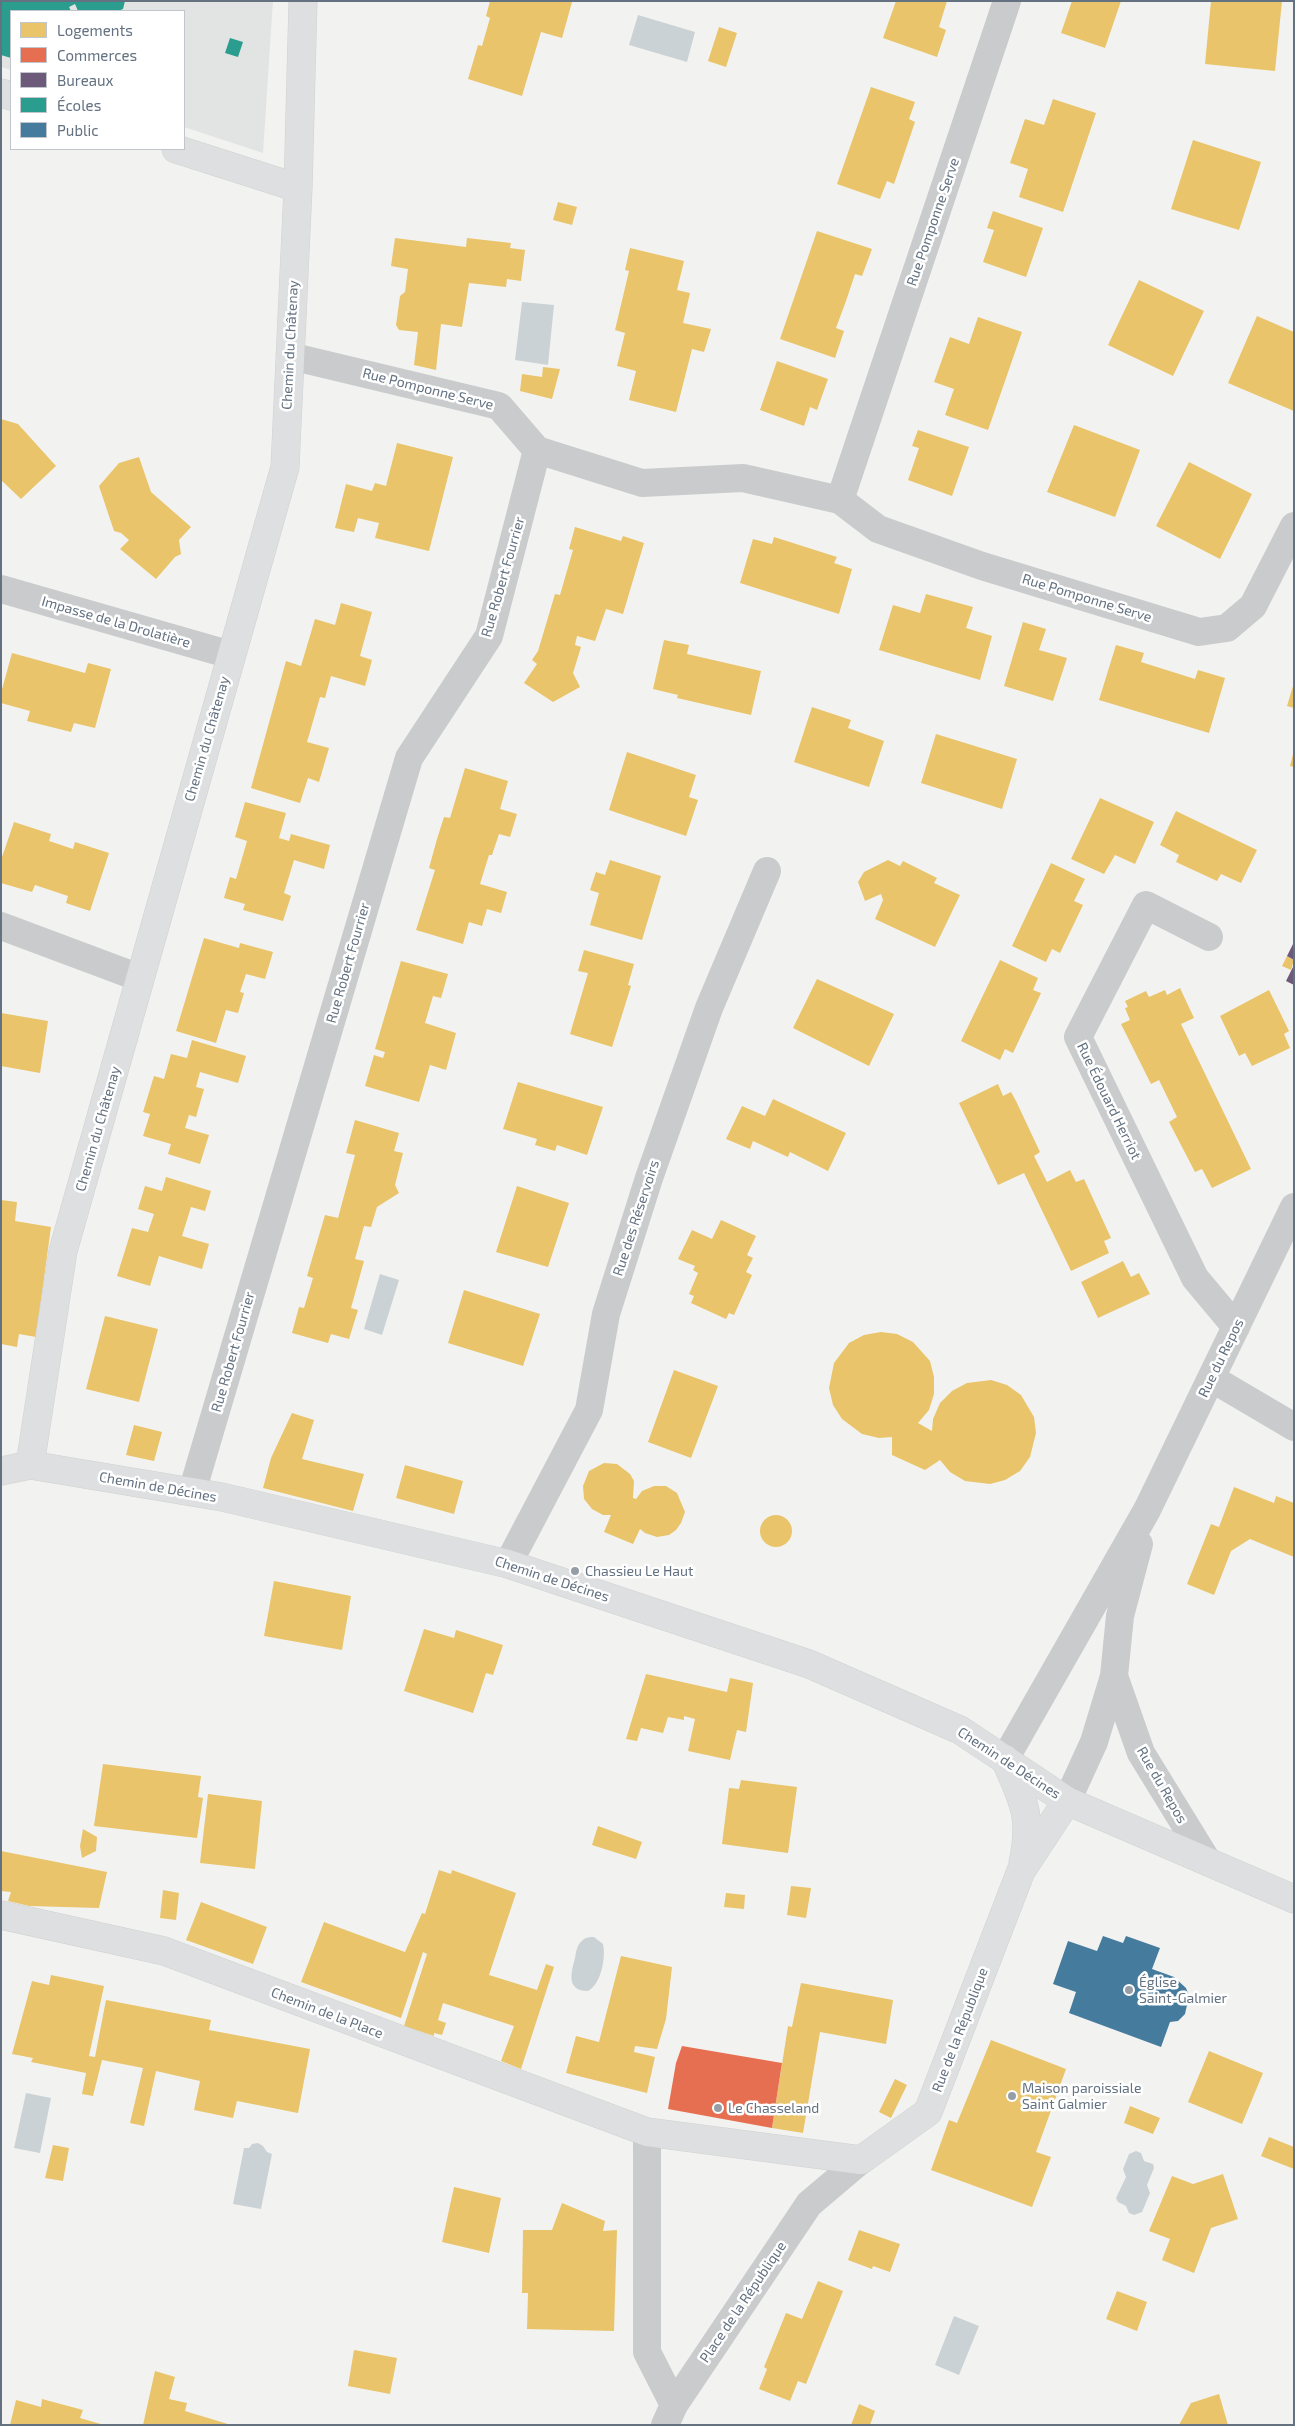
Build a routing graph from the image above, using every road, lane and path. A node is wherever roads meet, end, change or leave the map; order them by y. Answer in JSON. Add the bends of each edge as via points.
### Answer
{"nodes":[{"id":1,"x":303,"y":1,"type":"edge"},
{"id":2,"x":1007,"y":1,"type":"edge"},
{"id":3,"x":179,"y":150,"type":"edge"},
{"id":4,"x":298,"y":188,"type":"junction"},
{"id":5,"x":290,"y":356,"type":"junction"},
{"id":6,"x":537,"y":450,"type":"junction"},
{"id":7,"x":840,"y":500,"type":"junction"},
{"id":8,"x":1294,"y":526,"type":"edge"},
{"id":9,"x":1,"y":589,"type":"edge"},
{"id":10,"x":231,"y":655,"type":"junction"},
{"id":11,"x":767,"y":871,"type":"dead end"},
{"id":12,"x":1,"y":926,"type":"edge"},
{"id":13,"x":1209,"y":937,"type":"dead end"},
{"id":14,"x":140,"y":978,"type":"junction"},
{"id":15,"x":1294,"y":1206,"type":"edge"},
{"id":16,"x":1236,"y":1327,"type":"junction"},
{"id":17,"x":1211,"y":1378,"type":"junction"},
{"id":18,"x":1294,"y":1427,"type":"edge"},
{"id":19,"x":30,"y":1465,"type":"junction"},
{"id":20,"x":1,"y":1471,"type":"edge"},
{"id":21,"x":192,"y":1492,"type":"junction"},
{"id":22,"x":1148,"y":1510,"type":"junction"},
{"id":23,"x":508,"y":1564,"type":"junction"},
{"id":24,"x":1114,"y":1676,"type":"junction"},
{"id":25,"x":1004,"y":1759,"type":"junction"},
{"id":26,"x":1067,"y":1801,"type":"junction"},
{"id":27,"x":1208,"y":1862,"type":"junction"},
{"id":28,"x":1021,"y":1872,"type":"junction"},
{"id":29,"x":1294,"y":1899,"type":"edge"},
{"id":30,"x":1,"y":1915,"type":"edge"},
{"id":31,"x":647,"y":2132,"type":"junction"},
{"id":32,"x":862,"y":2160,"type":"junction"},
{"id":33,"x":670,"y":2415,"type":"edge"}],
"edges":[{"from":1,"to":4,"type":"street","name":"Chemin du Châtenay"},
{"from":2,"to":7,"type":"street","name":"Rue Pomponne Serve"},
{"from":3,"to":4,"type":"street"},
{"from":4,"to":5,"type":"street","name":"Chemin du Châtenay"},
{"from":5,"to":6,"type":"street","name":"Rue Pomponne Serve","via":[[499,406]]},
{"from":5,"to":10,"type":"street","name":"Chemin du Châtenay","via":[[285,466]]},
{"from":6,"to":7,"type":"street","name":"Rue Pomponne Serve","via":[[642,483],[743,478]]},
{"from":6,"to":21,"type":"street","name":"Rue Robert Fourrier","via":[[489,636],[409,758]]},
{"from":7,"to":8,"type":"street","name":"Rue Pomponne Serve","via":[[878,529],[982,566],[1199,632],[1228,628],[1253,606]]},
{"from":9,"to":10,"type":"street","name":"Impasse de la Drolatière"},
{"from":10,"to":14,"type":"street","name":"Chemin du Châtenay"},
{"from":11,"to":23,"type":"street","name":"Rue des Réservoirs","via":[[709,1008],[649,1178],[606,1314],[589,1410]]},
{"from":12,"to":14,"type":"street"},
{"from":13,"to":16,"type":"street","name":"Rue Édouard Herriot","via":[[1146,904],[1078,1037],[1195,1278]]},
{"from":14,"to":19,"type":"street","name":"Chemin du Châtenay","via":[[64,1251]]},
{"from":15,"to":16,"type":"street","name":"Rue du Repos"},
{"from":16,"to":17,"type":"street","name":"Rue du Repos"},
{"from":17,"to":18,"type":"street"},
{"from":17,"to":22,"type":"street","name":"Rue du Repos"},
{"from":19,"to":20,"type":"street","name":"Chemin de Décines"},
{"from":19,"to":21,"type":"street","name":"Chemin de Décines"},
{"from":21,"to":23,"type":"street","name":"Chemin de Décines"},
{"from":22,"to":24,"type":"street","name":"Rue du Repos","via":[[1120,1616]]},
{"from":22,"to":25,"type":"street","name":"Rue du Repos"},
{"from":23,"to":25,"type":"street","name":"Chemin de Décines","via":[[809,1664],[960,1730]]},
{"from":24,"to":26,"type":"street","name":"Rue du Repos","via":[[1094,1742]]},
{"from":24,"to":27,"type":"street","name":"Rue du Repos","via":[[1141,1753]]},
{"from":25,"to":26,"type":"street","name":"Chemin de Décines"},
{"from":25,"to":28,"type":"street","name":"Rue de la République","via":[[1026,1808],[1028,1839]]},
{"from":26,"to":27,"type":"street"},
{"from":26,"to":28,"type":"street","name":"Rue de la République"},
{"from":27,"to":29,"type":"street"},
{"from":28,"to":32,"type":"street","name":"Rue de la République","via":[[928,2112]]},
{"from":30,"to":31,"type":"street","name":"Chemin de la Place","via":[[164,1951]]},
{"from":31,"to":32,"type":"street"},
{"from":31,"to":33,"type":"street","name":"Place de la République","via":[[647,2352]]},
{"from":32,"to":33,"type":"street","name":"Place de la République","via":[[809,2204]]}]}
